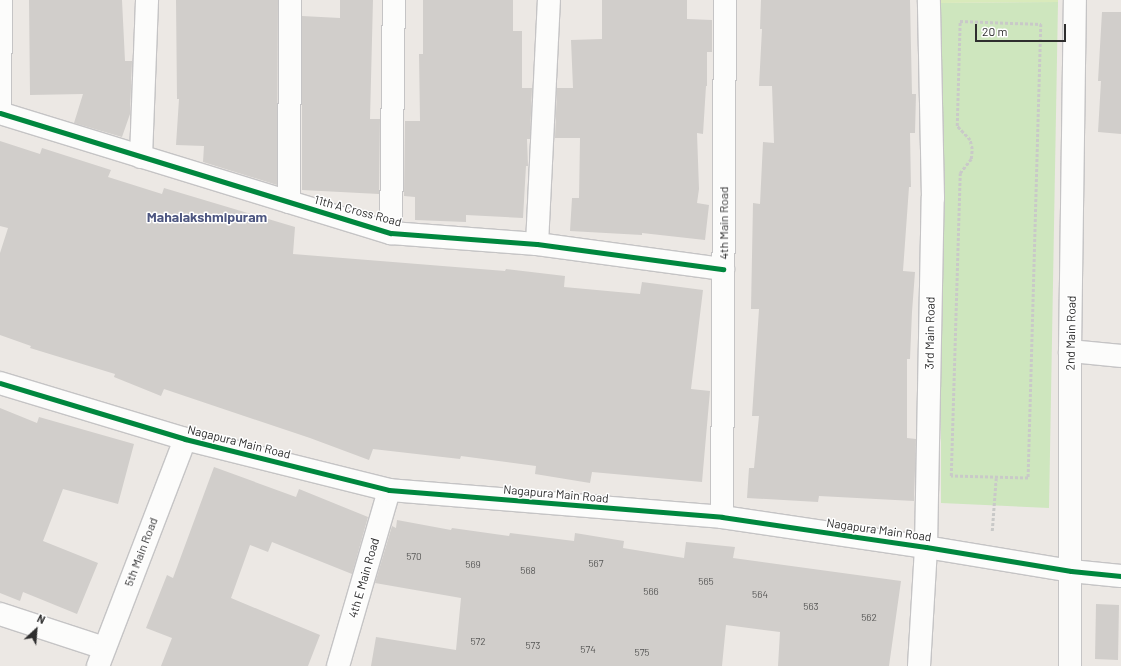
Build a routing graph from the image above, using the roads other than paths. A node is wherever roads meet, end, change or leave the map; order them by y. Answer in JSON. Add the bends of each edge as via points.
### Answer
{"nodes":[{"id":1,"x":1,"y":0,"type":"edge"},
{"id":2,"x":147,"y":0,"type":"edge"},
{"id":3,"x":290,"y":0,"type":"edge"},
{"id":4,"x":394,"y":0,"type":"edge"},
{"id":5,"x":549,"y":0,"type":"edge"},
{"id":6,"x":726,"y":0,"type":"edge"},
{"id":7,"x":929,"y":0,"type":"edge"},
{"id":8,"x":1075,"y":0,"type":"edge"},
{"id":9,"x":0,"y":113,"type":"edge"},
{"id":10,"x":141,"y":157,"type":"junction"},
{"id":11,"x":289,"y":202,"type":"junction"},
{"id":12,"x":391,"y":233,"type":"junction"},
{"id":13,"x":537,"y":244,"type":"junction"},
{"id":14,"x":723,"y":269,"type":"junction"},
{"id":15,"x":1070,"y":351,"type":"junction"},
{"id":16,"x":1121,"y":356,"type":"edge"},
{"id":17,"x":0,"y":383,"type":"edge"},
{"id":18,"x":185,"y":438,"type":"junction"},
{"id":19,"x":389,"y":490,"type":"junction"},
{"id":20,"x":722,"y":517,"type":"junction"},
{"id":21,"x":926,"y":547,"type":"junction"},
{"id":22,"x":1071,"y":571,"type":"junction"},
{"id":23,"x":1121,"y":576,"type":"edge"},
{"id":24,"x":0,"y":614,"type":"edge"},
{"id":25,"x":101,"y":657,"type":"edge"},
{"id":26,"x":338,"y":666,"type":"edge"},
{"id":27,"x":919,"y":666,"type":"edge"},
{"id":28,"x":1070,"y":666,"type":"edge"}],
"edges":[{"from":1,"to":9,"type":"street"},
{"from":2,"to":10,"type":"street"},
{"from":3,"to":11,"type":"street"},
{"from":4,"to":12,"type":"street"},
{"from":5,"to":13,"type":"street"},
{"from":6,"to":14,"type":"street","name":"4th Main Road"},
{"from":7,"to":21,"type":"street","name":"3rd Main Road","via":[[932,198]]},
{"from":8,"to":15,"type":"street","name":"2nd Main Road"},
{"from":9,"to":10,"type":"street","name":"11th A Cross Road"},
{"from":10,"to":11,"type":"street","name":"11th A Cross Road"},
{"from":11,"to":12,"type":"street","name":"11th A Cross Road"},
{"from":12,"to":13,"type":"street","name":"11th A Cross Road"},
{"from":13,"to":14,"type":"street","name":"11th A Cross Road"},
{"from":14,"to":20,"type":"street","name":"4th Main Road"},
{"from":15,"to":16,"type":"street"},
{"from":15,"to":22,"type":"street","name":"2nd Main Road"},
{"from":17,"to":18,"type":"street","name":"Nagapura Main Road"},
{"from":18,"to":19,"type":"street","name":"Nagapura Main Road"},
{"from":18,"to":25,"type":"street","name":"5th Main Road"},
{"from":19,"to":20,"type":"street","name":"Nagapura Main Road"},
{"from":19,"to":26,"type":"street","name":"4th E Main Road"},
{"from":20,"to":21,"type":"street","name":"Nagapura Main Road"},
{"from":21,"to":22,"type":"street","name":"Nagapura Main Road"},
{"from":21,"to":27,"type":"street","name":"3rd Main Road"},
{"from":22,"to":23,"type":"street","name":"Nagapura Main Road"},
{"from":22,"to":28,"type":"street","name":"2nd Main Road"},
{"from":24,"to":25,"type":"street"}]}
